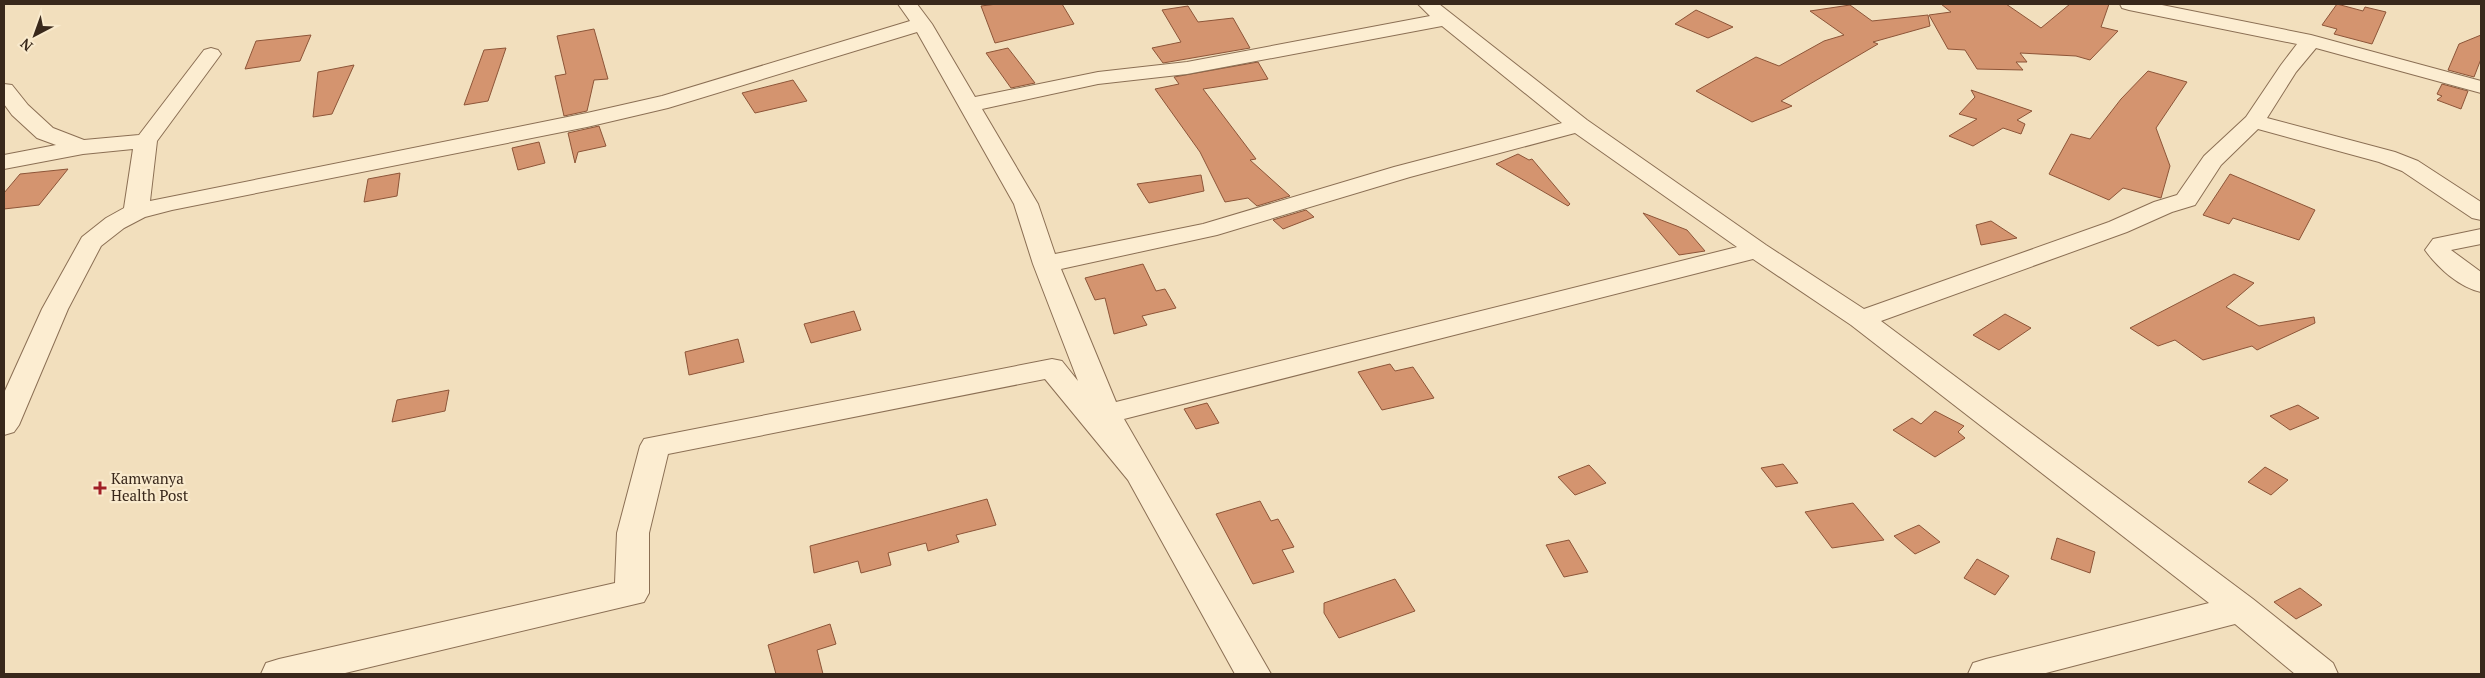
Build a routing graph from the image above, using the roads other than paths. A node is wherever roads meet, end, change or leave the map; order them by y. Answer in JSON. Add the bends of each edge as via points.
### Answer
{"nodes":[{"id":1,"x":2129,"y":4,"type":"edge"},
{"id":2,"x":1437,"y":12,"type":"edge"},
{"id":3,"x":915,"y":14,"type":"edge"},
{"id":4,"x":2311,"y":41,"type":"junction"},
{"id":5,"x":211,"y":54,"type":"dead end"},
{"id":6,"x":2481,"y":87,"type":"edge"},
{"id":7,"x":4,"y":90,"type":"edge"},
{"id":8,"x":970,"y":105,"type":"junction"},
{"id":9,"x":2254,"y":121,"type":"junction"},
{"id":10,"x":1578,"y":125,"type":"junction"},
{"id":11,"x":146,"y":141,"type":"junction"},
{"id":12,"x":83,"y":147,"type":"junction"},
{"id":13,"x":4,"y":162,"type":"edge"},
{"id":14,"x":136,"y":212,"type":"junction"},
{"id":15,"x":2481,"y":213,"type":"edge"},
{"id":16,"x":2481,"y":236,"type":"edge"},
{"id":17,"x":1757,"y":250,"type":"junction"},
{"id":18,"x":1046,"y":264,"type":"junction"},
{"id":19,"x":2481,"y":284,"type":"edge"},
{"id":20,"x":1861,"y":319,"type":"junction"},
{"id":21,"x":16,"y":374,"type":"edge"},
{"id":22,"x":1106,"y":414,"type":"junction"},
{"id":23,"x":4,"y":425,"type":"edge"},
{"id":24,"x":1141,"y":475,"type":"junction"},
{"id":25,"x":2242,"y":610,"type":"junction"},
{"id":26,"x":279,"y":674,"type":"edge"},
{"id":27,"x":1253,"y":674,"type":"edge"},
{"id":28,"x":1986,"y":674,"type":"edge"},
{"id":29,"x":2320,"y":674,"type":"edge"}],
"edges":[{"from":1,"to":4,"type":"street"},
{"from":2,"to":8,"type":"street","via":[[1187,68],[1098,78]]},
{"from":2,"to":10,"type":"street"},
{"from":3,"to":8,"type":"street"},
{"from":3,"to":14,"type":"street","via":[[668,101]]},
{"from":4,"to":6,"type":"street"},
{"from":4,"to":9,"type":"street"},
{"from":5,"to":11,"type":"street"},
{"from":7,"to":12,"type":"street","via":[[45,133]]},
{"from":8,"to":18,"type":"street","via":[[1026,204]]},
{"from":9,"to":15,"type":"street","via":[[2410,166]]},
{"from":9,"to":20,"type":"street","via":[[2212,161],[2186,200]]},
{"from":10,"to":17,"type":"street"},
{"from":10,"to":18,"type":"street","via":[[1402,172],[1208,230]]},
{"from":11,"to":12,"type":"street"},
{"from":11,"to":14,"type":"street"},
{"from":12,"to":13,"type":"street"},
{"from":14,"to":21,"type":"street","via":[[91,242]]},
{"from":16,"to":19,"type":"street","via":[[2442,244],[2438,250],[2447,261]]},
{"from":17,"to":20,"type":"street"},
{"from":17,"to":22,"type":"street"},
{"from":18,"to":22,"type":"street"},
{"from":20,"to":25,"type":"street"},
{"from":21,"to":23,"type":"street"},
{"from":22,"to":24,"type":"street"},
{"from":24,"to":26,"type":"street","via":[[1052,368],[655,446],[633,532],[632,593]]},
{"from":24,"to":27,"type":"street"},
{"from":25,"to":28,"type":"street"},
{"from":25,"to":29,"type":"street"}]}
